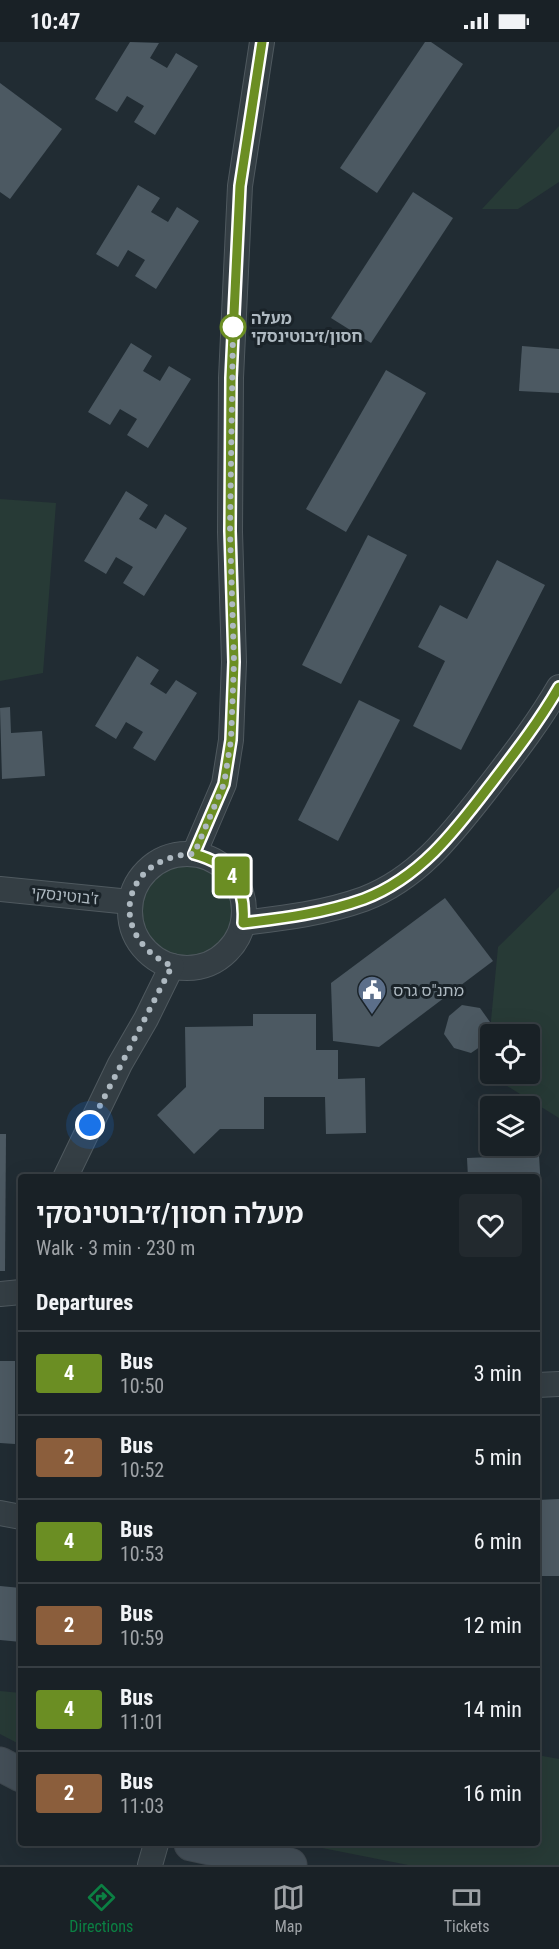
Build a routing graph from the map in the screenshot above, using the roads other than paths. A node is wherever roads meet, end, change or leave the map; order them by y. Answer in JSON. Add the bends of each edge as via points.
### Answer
{"nodes":[{"id":1,"x":262,"y":42,"type":"edge"},
{"id":2,"x":559,"y":687,"type":"edge"},
{"id":3,"x":194,"y":854,"type":"junction"},
{"id":4,"x":0,"y":889,"type":"edge"},
{"id":5,"x":130,"y":902,"type":"junction"},
{"id":6,"x":243,"y":923,"type":"junction"},
{"id":7,"x":172,"y":966,"type":"junction"},
{"id":8,"x":68,"y":1174,"type":"edge"},
{"id":9,"x":18,"y":1292,"type":"edge"},
{"id":10,"x":0,"y":1294,"type":"edge"},
{"id":11,"x":559,"y":1384,"type":"edge"},
{"id":12,"x":540,"y":1385,"type":"edge"},
{"id":13,"x":0,"y":1513,"type":"edge"},
{"id":14,"x":18,"y":1516,"type":"edge"},
{"id":15,"x":0,"y":1764,"type":"edge"},
{"id":16,"x":18,"y":1773,"type":"edge"},
{"id":17,"x":155,"y":1846,"type":"edge"},
{"id":18,"x":200,"y":1846,"type":"edge"},
{"id":19,"x":150,"y":1865,"type":"edge"},
{"id":20,"x":290,"y":1865,"type":"edge"}],
"edges":[{"from":1,"to":3,"type":"street","via":[[240,186],[231,378],[231,740],[224,784]]},
{"from":2,"to":6,"type":"street","via":[[541,719],[447,841],[410,874],[366,898],[311,915]]},
{"from":3,"to":5,"type":"street","via":[[176,854],[159,860],[135,885]]},
{"from":3,"to":6,"type":"street","via":[[212,859],[228,870],[239,886],[244,904]]},
{"from":4,"to":5,"type":"street","name":"ז'בוטינסקי"},
{"from":5,"to":7,"type":"street","via":[[130,919],[139,942],[156,959]]},
{"from":6,"to":7,"type":"street","via":[[237,940],[225,955],[190,968]]},
{"from":7,"to":8,"type":"street"},
{"from":9,"to":10,"type":"street"},
{"from":11,"to":12,"type":"street"},
{"from":13,"to":14,"type":"street"},
{"from":15,"to":16,"type":"street"},
{"from":17,"to":19,"type":"street"},
{"from":18,"to":20,"type":"street"}]}
